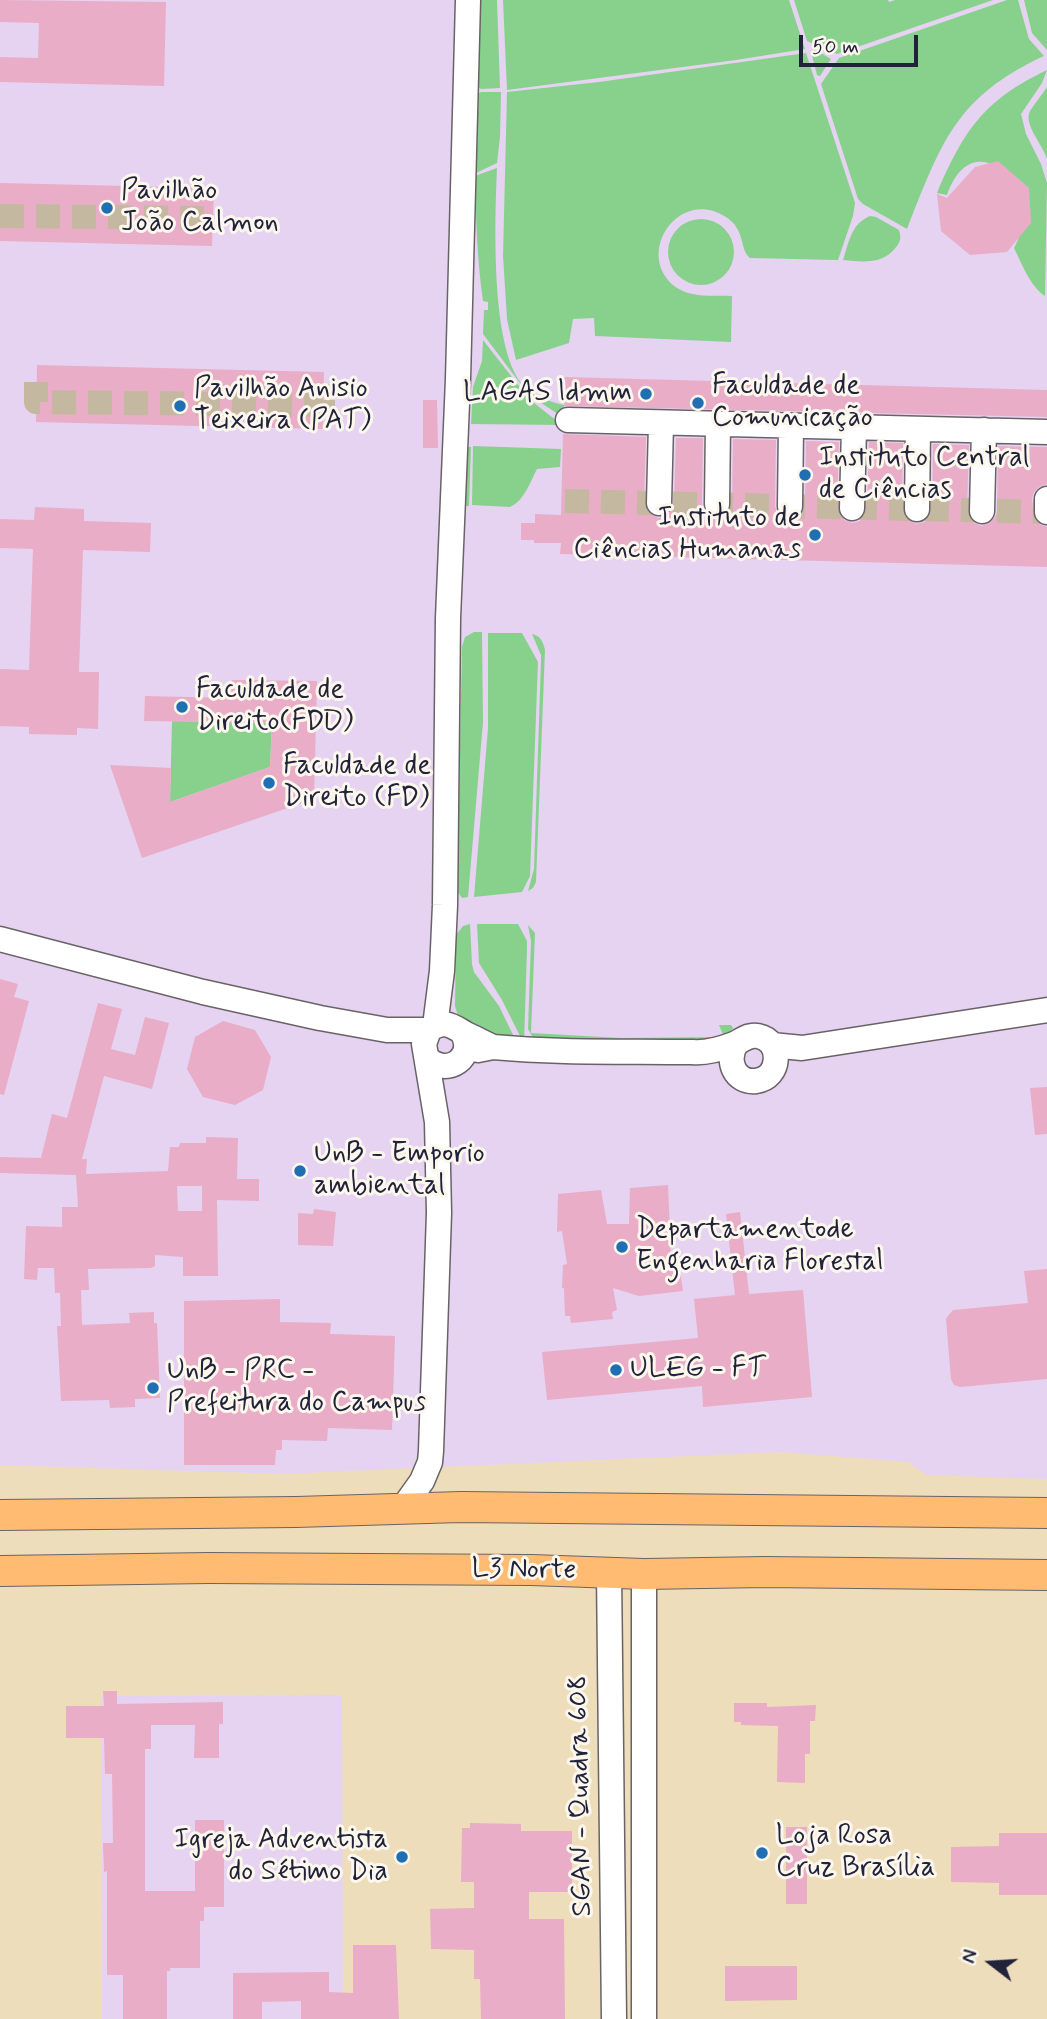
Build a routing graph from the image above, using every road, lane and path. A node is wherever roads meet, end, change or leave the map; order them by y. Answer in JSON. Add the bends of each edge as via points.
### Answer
{"nodes":[{"id":1,"x":468,"y":0,"type":"edge"},
{"id":2,"x":568,"y":421,"type":"dead end"},
{"id":3,"x":661,"y":424,"type":"junction"},
{"id":4,"x":718,"y":425,"type":"junction"},
{"id":5,"x":791,"y":427,"type":"junction"},
{"id":6,"x":854,"y":428,"type":"junction"},
{"id":7,"x":918,"y":429,"type":"junction"},
{"id":8,"x":984,"y":430,"type":"junction"},
{"id":9,"x":1047,"y":432,"type":"edge"},
{"id":10,"x":1047,"y":499,"type":"edge"},
{"id":11,"x":659,"y":503,"type":"dead end"},
{"id":12,"x":716,"y":504,"type":"dead end"},
{"id":13,"x":790,"y":506,"type":"dead end"},
{"id":14,"x":852,"y":508,"type":"dead end"},
{"id":15,"x":917,"y":509,"type":"dead end"},
{"id":16,"x":982,"y":511,"type":"dead end"},
{"id":17,"x":1047,"y":512,"type":"edge"},
{"id":18,"x":0,"y":939,"type":"edge"},
{"id":19,"x":1047,"y":1010,"type":"edge"},
{"id":20,"x":442,"y":1042,"type":"junction"},
{"id":21,"x":734,"y":1053,"type":"junction"},
{"id":22,"x":773,"y":1056,"type":"junction"},
{"id":23,"x":429,"y":1462,"type":"junction"},
{"id":24,"x":461,"y":1507,"type":"junction"},
{"id":25,"x":402,"y":1509,"type":"junction"},
{"id":26,"x":1047,"y":1513,"type":"edge"},
{"id":27,"x":0,"y":1515,"type":"edge"},
{"id":28,"x":0,"y":1571,"type":"edge"},
{"id":29,"x":609,"y":1572,"type":"junction"},
{"id":30,"x":644,"y":1574,"type":"junction"},
{"id":31,"x":1047,"y":1575,"type":"edge"},
{"id":32,"x":614,"y":2019,"type":"edge"},
{"id":33,"x":644,"y":2019,"type":"edge"}],
"edges":[{"from":1,"to":20,"type":"street","via":[[448,618]]},
{"from":2,"to":3,"type":"street"},
{"from":3,"to":4,"type":"street"},
{"from":3,"to":11,"type":"street"},
{"from":4,"to":5,"type":"street"},
{"from":4,"to":12,"type":"street"},
{"from":5,"to":6,"type":"street"},
{"from":5,"to":13,"type":"street"},
{"from":6,"to":7,"type":"street"},
{"from":6,"to":14,"type":"street"},
{"from":7,"to":8,"type":"street"},
{"from":7,"to":15,"type":"street"},
{"from":8,"to":9,"type":"street"},
{"from":8,"to":16,"type":"street"},
{"from":10,"to":17,"type":"street"},
{"from":18,"to":20,"type":"street","via":[[203,992]]},
{"from":19,"to":22,"type":"street"},
{"from":20,"to":21,"type":"street"},
{"from":20,"to":23,"type":"street","via":[[437,1122],[439,1254]]},
{"from":21,"to":22,"type":"street","via":[[741,1039],[754,1035],[764,1038]]},
{"from":21,"to":22,"type":"street","via":[[739,1076],[752,1081],[765,1078]]},
{"from":23,"to":24,"type":"street","via":[[445,1495]]},
{"from":23,"to":25,"type":"street","via":[[416,1492]]},
{"from":24,"to":25,"type":"main road"},
{"from":24,"to":26,"type":"main road"},
{"from":25,"to":27,"type":"main road"},
{"from":28,"to":29,"type":"main road","name":"L3 Norte"},
{"from":29,"to":30,"type":"main road","name":"L3 Norte"},
{"from":29,"to":32,"type":"street","name":"SGAN - Quadra 608"},
{"from":30,"to":31,"type":"main road","name":"L3 Norte"},
{"from":30,"to":33,"type":"street"}]}
